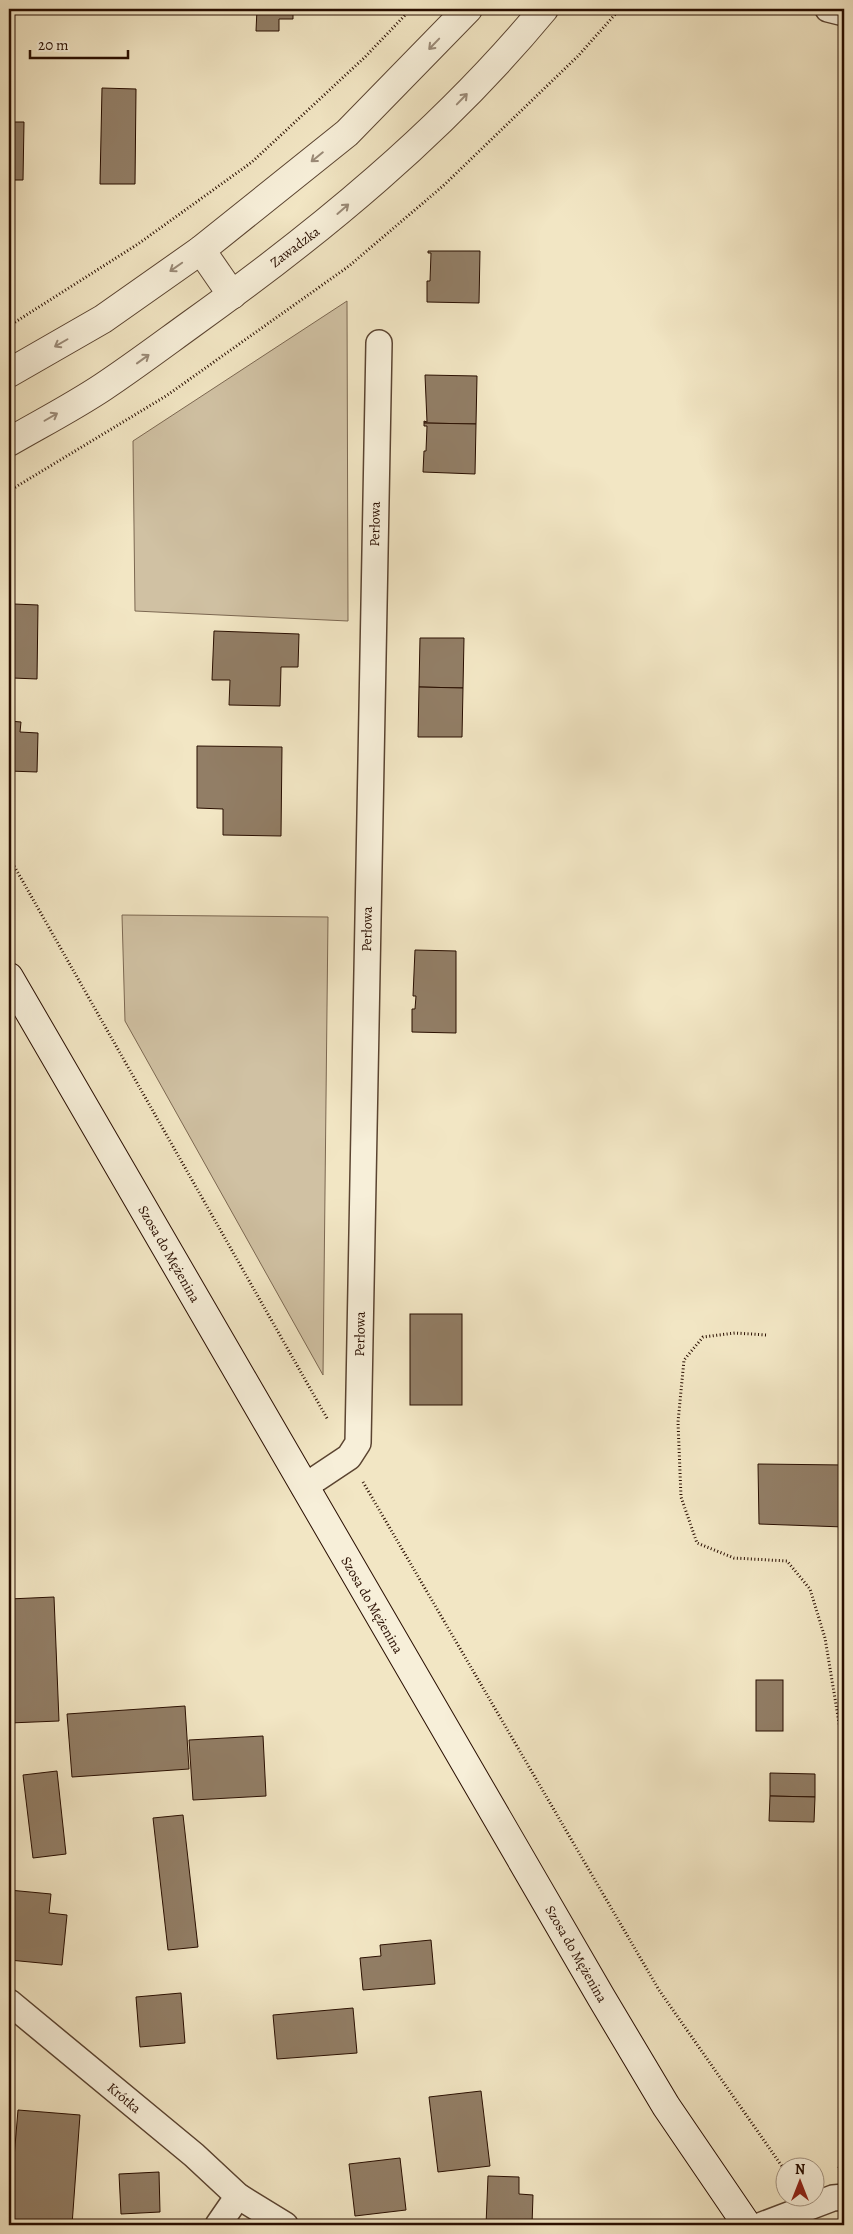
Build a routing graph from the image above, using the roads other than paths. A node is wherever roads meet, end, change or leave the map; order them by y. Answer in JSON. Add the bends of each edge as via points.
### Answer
{"nodes":[{"id":1,"x":468,"y":9,"type":"edge"},
{"id":2,"x":544,"y":9,"type":"edge"},
{"id":3,"x":828,"y":9,"type":"edge"},
{"id":4,"x":844,"y":13,"type":"edge"},
{"id":5,"x":201,"y":250,"type":"junction"},
{"id":6,"x":232,"y":295,"type":"junction"},
{"id":7,"x":379,"y":343,"type":"dead end"},
{"id":8,"x":9,"y":373,"type":"edge"},
{"id":9,"x":9,"y":442,"type":"edge"},
{"id":10,"x":9,"y":977,"type":"edge"},
{"id":11,"x":304,"y":1487,"type":"junction"},
{"id":12,"x":9,"y":2002,"type":"edge"},
{"id":13,"x":238,"y":2196,"type":"junction"},
{"id":14,"x":839,"y":2198,"type":"edge"},
{"id":15,"x":218,"y":2225,"type":"edge"},
{"id":16,"x":285,"y":2225,"type":"edge"},
{"id":17,"x":747,"y":2225,"type":"edge"},
{"id":18,"x":762,"y":2225,"type":"edge"}],
"edges":[{"from":1,"to":5,"type":"main road","one_way":true,"via":[[347,133]]},
{"from":6,"to":2,"type":"main road","name":"Zawadzka","one_way":true,"via":[[328,222],[426,137],[519,40]]},
{"from":3,"to":4,"type":"street"},
{"from":5,"to":6,"type":"main road"},
{"from":5,"to":8,"type":"main road","one_way":true,"via":[[103,319]]},
{"from":9,"to":6,"type":"main road","name":"Zawadzka","one_way":true,"via":[[103,387]]},
{"from":7,"to":11,"type":"street","name":"Perłowa","via":[[358,1443],[349,1458]]},
{"from":10,"to":11,"type":"main road","name":"Szosa do Mężenina"},
{"from":11,"to":17,"type":"main road","name":"Szosa do Mężenina","via":[[666,2106]]},
{"from":12,"to":13,"type":"street","name":"Krótka","via":[[194,2155]]},
{"from":13,"to":15,"type":"street"},
{"from":13,"to":16,"type":"street","name":"Krótka"},
{"from":14,"to":18,"type":"street"}]}
